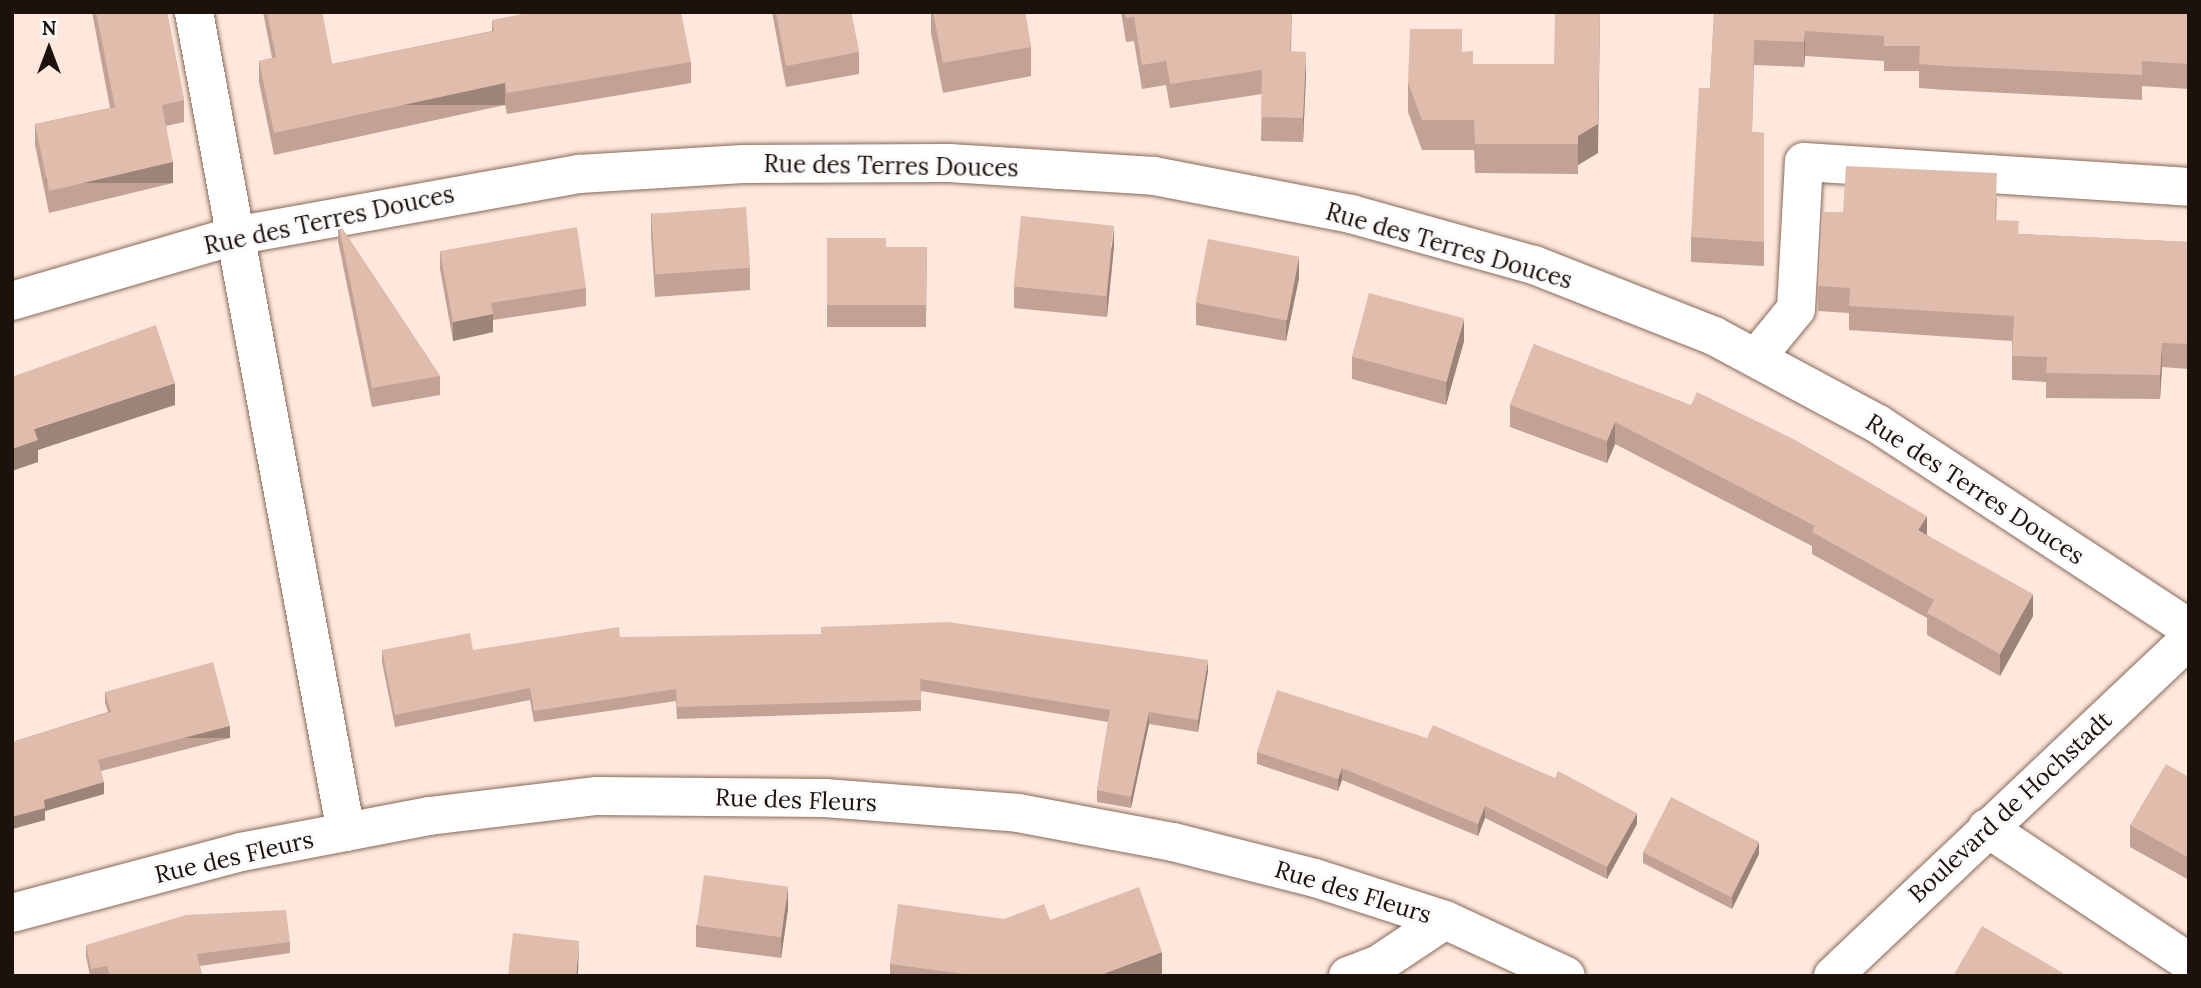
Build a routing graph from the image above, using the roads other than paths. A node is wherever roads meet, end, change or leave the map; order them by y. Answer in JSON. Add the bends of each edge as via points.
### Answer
{"nodes":[{"id":1,"x":194,"y":12,"type":"edge"},
{"id":2,"x":2189,"y":187,"type":"edge"},
{"id":3,"x":234,"y":236,"type":"junction"},
{"id":4,"x":12,"y":301,"type":"edge"},
{"id":5,"x":1756,"y":358,"type":"junction"},
{"id":6,"x":2189,"y":628,"type":"edge"},
{"id":7,"x":2189,"y":639,"type":"edge"},
{"id":8,"x":1987,"y":828,"type":"junction"},
{"id":9,"x":346,"y":832,"type":"junction"},
{"id":10,"x":12,"y":913,"type":"edge"},
{"id":11,"x":1445,"y":920,"type":"junction"},
{"id":12,"x":2189,"y":962,"type":"edge"},
{"id":13,"x":1348,"y":976,"type":"edge"},
{"id":14,"x":1566,"y":976,"type":"edge"},
{"id":15,"x":1833,"y":976,"type":"edge"}],
"edges":[{"from":1,"to":3,"type":"street"},
{"from":2,"to":5,"type":"street","via":[[1804,162],[1796,310]]},
{"from":3,"to":4,"type":"street","name":"Rue des Terres Douces"},
{"from":3,"to":5,"type":"street","name":"Rue des Terres Douces","via":[[579,174],[743,163],[949,163],[1154,176],[1351,214],[1534,265]]},
{"from":3,"to":9,"type":"street"},
{"from":5,"to":6,"type":"street","name":"Rue des Terres Douces","via":[[1878,424]]},
{"from":7,"to":8,"type":"street","name":"Boulevard de Hochstadt"},
{"from":8,"to":12,"type":"street"},
{"from":8,"to":15,"type":"street","name":"Boulevard de Hochstadt"},
{"from":9,"to":10,"type":"street","name":"Rue des Fleurs","via":[[241,852]]},
{"from":9,"to":11,"type":"street","name":"Rue des Fleurs","via":[[597,796],[852,800],[1018,813],[1173,842],[1315,878]]},
{"from":11,"to":13,"type":"street","via":[[1379,964]]},
{"from":11,"to":14,"type":"street","name":"Rue des Fleurs"}]}
